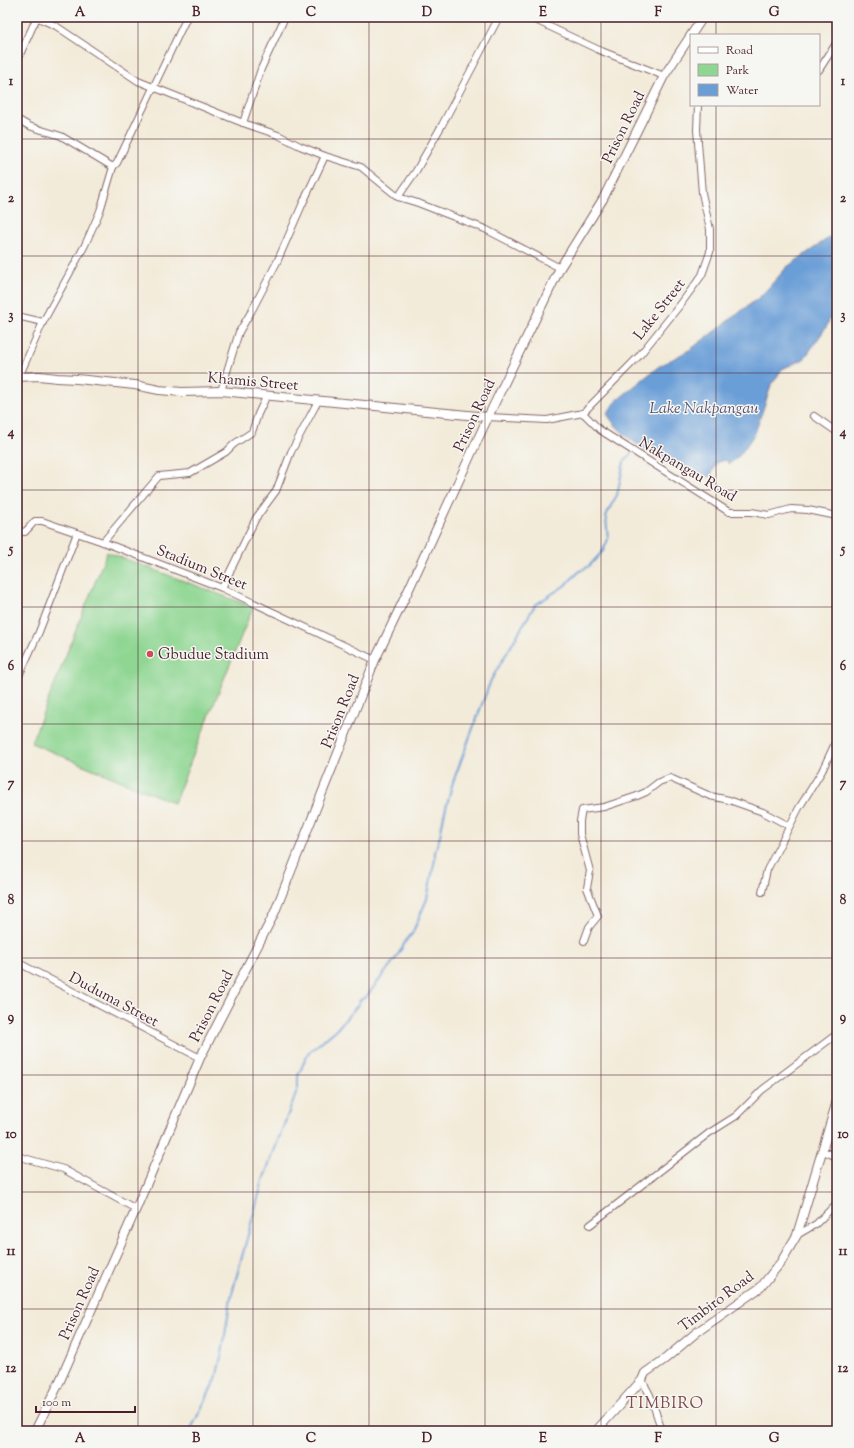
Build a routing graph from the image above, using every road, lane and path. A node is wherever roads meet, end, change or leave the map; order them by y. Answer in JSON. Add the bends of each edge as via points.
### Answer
{"nodes":[{"id":1,"x":37,"y":17,"type":"edge"},
{"id":2,"x":187,"y":17,"type":"edge"},
{"id":3,"x":285,"y":17,"type":"edge"},
{"id":4,"x":499,"y":17,"type":"edge"},
{"id":5,"x":529,"y":17,"type":"edge"},
{"id":6,"x":703,"y":17,"type":"edge"},
{"id":7,"x":693,"y":34,"type":"edge"},
{"id":8,"x":689,"y":42,"type":"edge"},
{"id":9,"x":837,"y":42,"type":"edge"},
{"id":10,"x":17,"y":61,"type":"edge"},
{"id":11,"x":820,"y":68,"type":"edge"},
{"id":12,"x":664,"y":76,"type":"junction"},
{"id":13,"x":153,"y":87,"type":"junction"},
{"id":14,"x":698,"y":106,"type":"edge"},
{"id":15,"x":17,"y":119,"type":"edge"},
{"id":16,"x":243,"y":123,"type":"junction"},
{"id":17,"x":325,"y":156,"type":"junction"},
{"id":18,"x":113,"y":167,"type":"junction"},
{"id":19,"x":398,"y":197,"type":"junction"},
{"id":20,"x":560,"y":268,"type":"junction"},
{"id":21,"x":17,"y":316,"type":"edge"},
{"id":22,"x":43,"y":322,"type":"junction"},
{"id":23,"x":18,"y":377,"type":"edge"},
{"id":24,"x":221,"y":391,"type":"junction"},
{"id":25,"x":267,"y":395,"type":"junction"},
{"id":26,"x":318,"y":401,"type":"junction"},
{"id":27,"x":583,"y":413,"type":"junction"},
{"id":28,"x":814,"y":416,"type":"dead end"},
{"id":29,"x":488,"y":417,"type":"junction"},
{"id":30,"x":837,"y":432,"type":"edge"},
{"id":31,"x":837,"y":516,"type":"edge"},
{"id":32,"x":17,"y":531,"type":"edge"},
{"id":33,"x":77,"y":533,"type":"junction"},
{"id":34,"x":103,"y":542,"type":"junction"},
{"id":35,"x":222,"y":588,"type":"junction"},
{"id":36,"x":374,"y":660,"type":"junction"},
{"id":37,"x":17,"y":680,"type":"edge"},
{"id":38,"x":837,"y":739,"type":"edge"},
{"id":39,"x":789,"y":826,"type":"junction"},
{"id":40,"x":762,"y":892,"type":"dead end"},
{"id":41,"x":584,"y":941,"type":"dead end"},
{"id":42,"x":17,"y":962,"type":"edge"},
{"id":43,"x":837,"y":1034,"type":"edge"},
{"id":44,"x":200,"y":1058,"type":"junction"},
{"id":45,"x":837,"y":1101,"type":"edge"},
{"id":46,"x":823,"y":1151,"type":"junction"},
{"id":47,"x":17,"y":1156,"type":"edge"},
{"id":48,"x":837,"y":1157,"type":"edge"},
{"id":49,"x":837,"y":1203,"type":"edge"},
{"id":50,"x":136,"y":1209,"type":"junction"},
{"id":51,"x":590,"y":1225,"type":"dead end"},
{"id":52,"x":797,"y":1235,"type":"junction"},
{"id":53,"x":642,"y":1380,"type":"junction"},
{"id":54,"x":36,"y":1431,"type":"edge"},
{"id":55,"x":596,"y":1431,"type":"edge"},
{"id":56,"x":662,"y":1431,"type":"edge"}],
"edges":[{"from":1,"to":10,"type":"street"},
{"from":1,"to":13,"type":"street","via":[[56,26],[138,81]]},
{"from":2,"to":13,"type":"street"},
{"from":3,"to":16,"type":"street","via":[[261,69]]},
{"from":4,"to":19,"type":"street","via":[[442,125]]},
{"from":5,"to":12,"type":"street","via":[[599,50]]},
{"from":6,"to":7,"type":"street","name":"Prison Road"},
{"from":8,"to":12,"type":"street","name":"Prison Road"},
{"from":9,"to":11,"type":"street"},
{"from":12,"to":20,"type":"street","name":"Prison Road","via":[[603,199]]},
{"from":13,"to":16,"type":"street"},
{"from":13,"to":18,"type":"street"},
{"from":14,"to":27,"type":"street","name":"Lake Street","via":[[697,130],[702,193],[710,229],[710,252],[702,275],[639,356]]},
{"from":15,"to":18,"type":"street","via":[[29,126],[62,136]]},
{"from":16,"to":17,"type":"street","via":[[278,134]]},
{"from":17,"to":19,"type":"street","via":[[361,167]]},
{"from":17,"to":24,"type":"street","via":[[277,262],[239,332]]},
{"from":18,"to":22,"type":"street","via":[[100,211],[85,245]]},
{"from":19,"to":20,"type":"street","via":[[484,229]]},
{"from":20,"to":29,"type":"street","name":"Prison Road"},
{"from":21,"to":22,"type":"street"},
{"from":22,"to":23,"type":"street"},
{"from":23,"to":24,"type":"street","name":"Khamis Street","via":[[77,379],[182,392]]},
{"from":24,"to":25,"type":"street","name":"Khamis Street"},
{"from":25,"to":26,"type":"street","name":"Khamis Street"},
{"from":25,"to":34,"type":"street","via":[[252,432],[226,452],[190,473],[159,476]]},
{"from":26,"to":29,"type":"street","name":"Khamis Street"},
{"from":26,"to":35,"type":"street","via":[[291,452],[276,491],[256,518]]},
{"from":27,"to":29,"type":"street","via":[[546,420]]},
{"from":27,"to":31,"type":"street","name":"Nakpangau Road","via":[[600,430],[729,512],[769,515],[791,509]]},
{"from":28,"to":30,"type":"street"},
{"from":29,"to":36,"type":"street","name":"Prison Road"},
{"from":32,"to":33,"type":"street","name":"Stadium Street","via":[[25,532],[35,521],[42,521]]},
{"from":33,"to":34,"type":"street","name":"Stadium Street"},
{"from":33,"to":37,"type":"street","via":[[39,632]]},
{"from":34,"to":35,"type":"street","name":"Stadium Street"},
{"from":35,"to":36,"type":"street","name":"Stadium Street"},
{"from":36,"to":44,"type":"street","name":"Prison Road","via":[[274,914]]},
{"from":38,"to":39,"type":"street","via":[[822,771]]},
{"from":39,"to":40,"type":"street","via":[[767,870]]},
{"from":39,"to":41,"type":"street","via":[[763,812],[710,796],[670,778],[637,796],[604,807],[582,810],[580,834],[590,871],[587,888],[598,916],[589,927]]},
{"from":42,"to":44,"type":"street","name":"Duduma Street"},
{"from":43,"to":51,"type":"street","via":[[762,1090],[736,1116],[709,1133]]},
{"from":44,"to":50,"type":"street","name":"Prison Road"},
{"from":45,"to":46,"type":"street","name":"Timbiro Road"},
{"from":46,"to":48,"type":"street"},
{"from":46,"to":52,"type":"street","name":"Timbiro Road"},
{"from":47,"to":50,"type":"street","via":[[63,1169]]},
{"from":49,"to":52,"type":"street","via":[[816,1224]]},
{"from":50,"to":54,"type":"street","name":"Prison Road"},
{"from":52,"to":53,"type":"street","name":"Timbiro Road","via":[[781,1262],[761,1287],[697,1332],[645,1373]]},
{"from":53,"to":55,"type":"street","name":"Timbiro Road"},
{"from":53,"to":56,"type":"street"}]}
